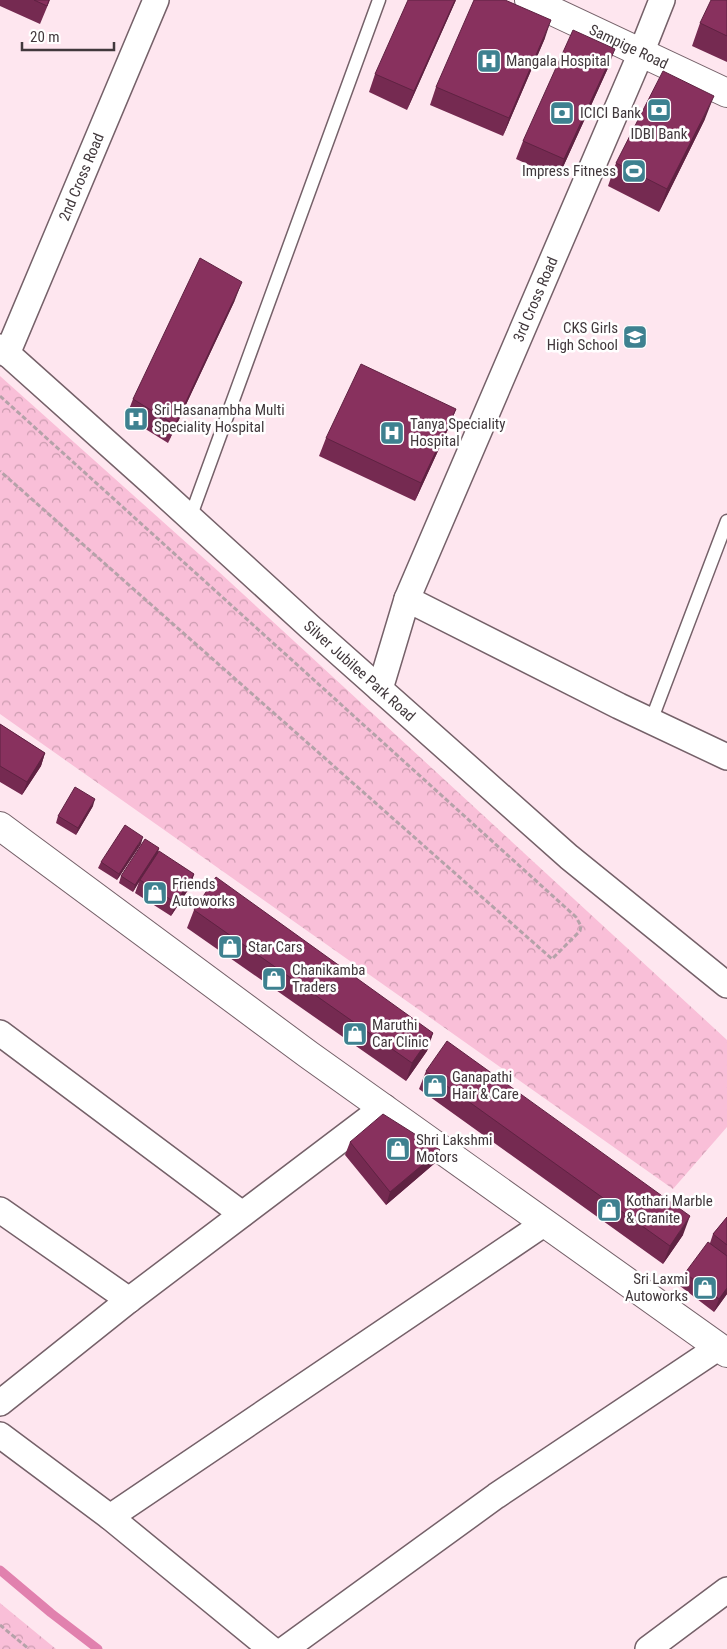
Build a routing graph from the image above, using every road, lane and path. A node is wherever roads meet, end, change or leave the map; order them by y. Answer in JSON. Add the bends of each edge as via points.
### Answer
{"nodes":[{"id":1,"x":156,"y":0,"type":"edge"},
{"id":2,"x":379,"y":0,"type":"edge"},
{"id":3,"x":529,"y":0,"type":"edge"},
{"id":4,"x":662,"y":0,"type":"edge"},
{"id":5,"x":641,"y":53,"type":"junction"},
{"id":6,"x":727,"y":93,"type":"edge"},
{"id":7,"x":4,"y":350,"type":"edge"},
{"id":8,"x":0,"y":396,"type":"edge"},
{"id":9,"x":0,"y":470,"type":"edge"},
{"id":10,"x":190,"y":518,"type":"junction"},
{"id":11,"x":727,"y":521,"type":"edge"},
{"id":12,"x":407,"y":599,"type":"junction"},
{"id":13,"x":380,"y":689,"type":"junction"},
{"id":14,"x":651,"y":721,"type":"junction"},
{"id":15,"x":727,"y":756,"type":"edge"},
{"id":16,"x":0,"y":826,"type":"edge"},
{"id":17,"x":727,"y":986,"type":"edge"},
{"id":18,"x":0,"y":1032,"type":"edge"},
{"id":19,"x":384,"y":1107,"type":"junction"},
{"id":20,"x":0,"y":1210,"type":"edge"},
{"id":21,"x":242,"y":1214,"type":"junction"},
{"id":22,"x":544,"y":1223,"type":"junction"},
{"id":23,"x":129,"y":1300,"type":"junction"},
{"id":24,"x":723,"y":1350,"type":"edge"},
{"id":25,"x":0,"y":1403,"type":"edge"},
{"id":26,"x":0,"y":1435,"type":"edge"},
{"id":27,"x":110,"y":1517,"type":"junction"},
{"id":28,"x":727,"y":1590,"type":"edge"},
{"id":29,"x":0,"y":1625,"type":"edge"},
{"id":30,"x":28,"y":1649,"type":"edge"},
{"id":31,"x":271,"y":1649,"type":"edge"},
{"id":32,"x":285,"y":1649,"type":"edge"},
{"id":33,"x":648,"y":1649,"type":"edge"}],
"edges":[{"from":1,"to":7,"type":"street","name":"2nd Cross Road"},
{"from":2,"to":10,"type":"lane"},
{"from":3,"to":5,"type":"street","name":"Sampige Road"},
{"from":4,"to":5,"type":"street","name":"3rd Cross Road"},
{"from":5,"to":6,"type":"street","name":"Sampige Road"},
{"from":5,"to":12,"type":"street","name":"3rd Cross Road"},
{"from":7,"to":10,"type":"street","name":"Silver Jubilee Park Road"},
{"from":8,"to":9,"type":"path","via":[[576,917],[580,931],[552,959]]},
{"from":10,"to":13,"type":"street","name":"Silver Jubilee Park Road"},
{"from":11,"to":14,"type":"lane"},
{"from":12,"to":13,"type":"street","name":"3rd Cross Road"},
{"from":12,"to":14,"type":"street"},
{"from":13,"to":17,"type":"street","name":"Silver Jubilee Park Road","via":[[569,857]]},
{"from":14,"to":15,"type":"street"},
{"from":16,"to":19,"type":"street"},
{"from":18,"to":21,"type":"street"},
{"from":19,"to":21,"type":"street"},
{"from":19,"to":22,"type":"street"},
{"from":20,"to":23,"type":"street"},
{"from":21,"to":23,"type":"street"},
{"from":22,"to":24,"type":"street"},
{"from":22,"to":27,"type":"street"},
{"from":23,"to":25,"type":"street"},
{"from":24,"to":32,"type":"street","via":[[496,1496]]},
{"from":26,"to":27,"type":"street"},
{"from":27,"to":31,"type":"street"},
{"from":28,"to":33,"type":"street"},
{"from":29,"to":30,"type":"path"}]}
